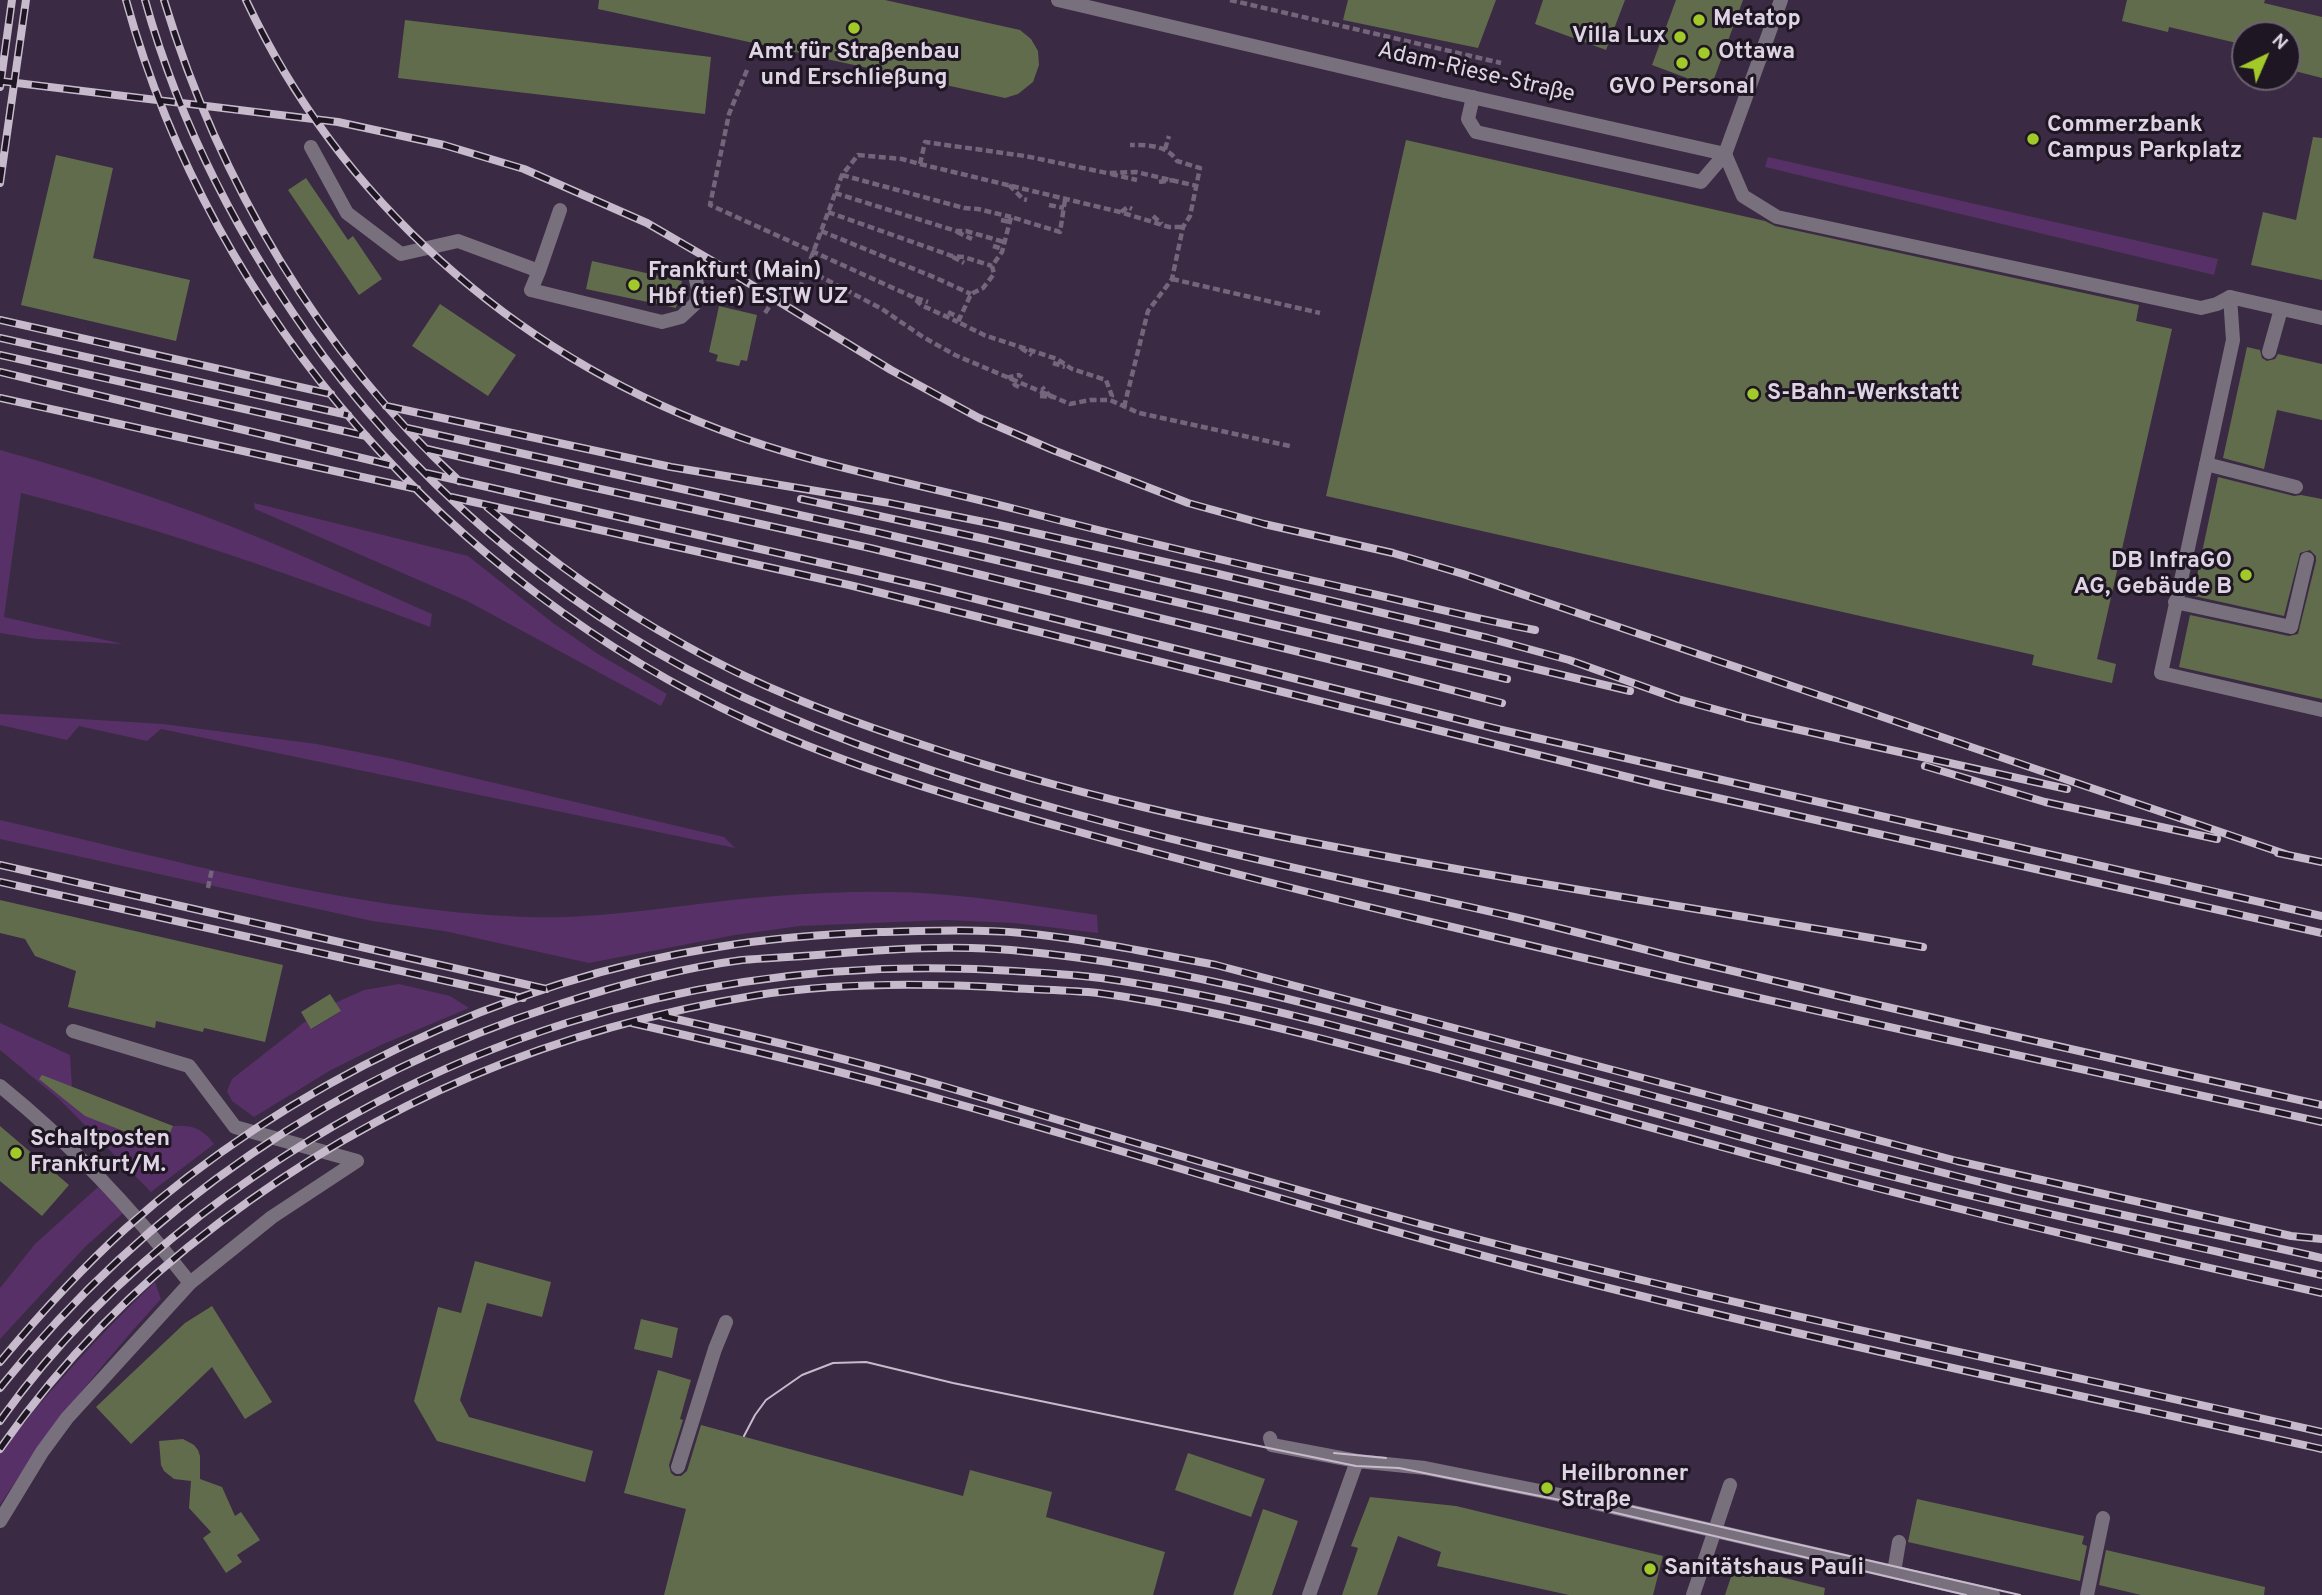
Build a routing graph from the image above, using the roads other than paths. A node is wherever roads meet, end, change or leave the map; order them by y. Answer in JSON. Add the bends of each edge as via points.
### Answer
{"nodes":[{"id":1,"x":1062,"y":0,"type":"edge"},
{"id":2,"x":1781,"y":0,"type":"edge"},
{"id":3,"x":1473,"y":97,"type":"junction"},
{"id":4,"x":310,"y":147,"type":"dead end"},
{"id":5,"x":1725,"y":154,"type":"junction"},
{"id":6,"x":560,"y":211,"type":"dead end"},
{"id":7,"x":539,"y":271,"type":"junction"},
{"id":8,"x":695,"y":275,"type":"dead end"},
{"id":9,"x":2230,"y":297,"type":"junction"},
{"id":10,"x":2281,"y":309,"type":"junction"},
{"id":11,"x":2322,"y":318,"type":"edge"},
{"id":12,"x":2269,"y":352,"type":"dead end"},
{"id":13,"x":2206,"y":464,"type":"junction"},
{"id":14,"x":2296,"y":486,"type":"dead end"},
{"id":15,"x":2307,"y":559,"type":"dead end"},
{"id":16,"x":2175,"y":602,"type":"junction"},
{"id":17,"x":2322,"y":709,"type":"edge"},
{"id":18,"x":73,"y":1031,"type":"dead end"},
{"id":19,"x":0,"y":1086,"type":"edge"},
{"id":20,"x":190,"y":1283,"type":"junction"},
{"id":21,"x":726,"y":1322,"type":"dead end"},
{"id":22,"x":1270,"y":1438,"type":"dead end"},
{"id":23,"x":1357,"y":1461,"type":"junction"},
{"id":24,"x":678,"y":1467,"type":"dead end"},
{"id":25,"x":1730,"y":1485,"type":"dead end"},
{"id":26,"x":2103,"y":1518,"type":"dead end"},
{"id":27,"x":0,"y":1521,"type":"edge"},
{"id":28,"x":1715,"y":1530,"type":"junction"},
{"id":29,"x":1899,"y":1542,"type":"dead end"},
{"id":30,"x":1894,"y":1572,"type":"junction"},
{"id":31,"x":1309,"y":1595,"type":"edge"},
{"id":32,"x":1693,"y":1595,"type":"edge"},
{"id":33,"x":1993,"y":1595,"type":"edge"},
{"id":34,"x":2087,"y":1595,"type":"edge"}],
"edges":[{"from":1,"to":3,"type":"street","name":"Adam-Riese-Straße"},
{"from":2,"to":5,"type":"street"},
{"from":3,"to":5,"type":"street","name":"Adam-Riese-Straße"},
{"from":3,"to":5,"type":"street","via":[[1468,119],[1476,132],[1489,135],[1701,182]]},
{"from":4,"to":7,"type":"street","via":[[347,213],[401,254],[458,241]]},
{"from":5,"to":9,"type":"street","via":[[1744,197],[1777,217],[2201,308]]},
{"from":6,"to":7,"type":"street"},
{"from":7,"to":8,"type":"street","via":[[531,290],[662,322],[681,317],[696,303]]},
{"from":9,"to":10,"type":"street"},
{"from":9,"to":13,"type":"street","via":[[2233,340]]},
{"from":10,"to":11,"type":"street"},
{"from":10,"to":12,"type":"street"},
{"from":13,"to":14,"type":"street"},
{"from":13,"to":16,"type":"street"},
{"from":15,"to":16,"type":"street","via":[[2291,627]]},
{"from":16,"to":17,"type":"street","via":[[2161,673]]},
{"from":18,"to":20,"type":"street","via":[[189,1066],[235,1127],[357,1161],[272,1217]]},
{"from":19,"to":20,"type":"street","via":[[120,1197]]},
{"from":20,"to":27,"type":"street","via":[[67,1419]]},
{"from":21,"to":24,"type":"street"},
{"from":22,"to":23,"type":"street","via":[[1272,1445]]},
{"from":23,"to":28,"type":"street","via":[[1425,1468]]},
{"from":23,"to":31,"type":"street"},
{"from":25,"to":28,"type":"street"},
{"from":26,"to":34,"type":"street"},
{"from":28,"to":30,"type":"street"},
{"from":28,"to":32,"type":"street"},
{"from":29,"to":30,"type":"street"},
{"from":30,"to":33,"type":"street"}]}
